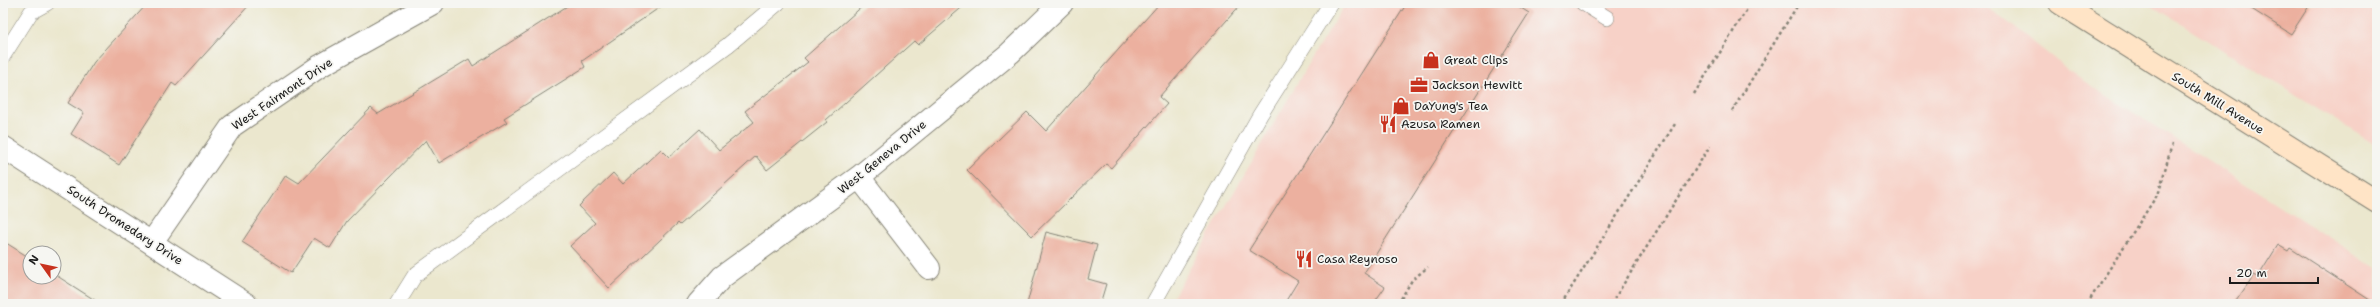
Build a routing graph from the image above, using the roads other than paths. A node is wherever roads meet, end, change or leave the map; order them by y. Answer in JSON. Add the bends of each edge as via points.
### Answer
{"nodes":[{"id":1,"x":47,"y":3,"type":"edge"},
{"id":2,"x":433,"y":3,"type":"edge"},
{"id":3,"x":778,"y":3,"type":"edge"},
{"id":4,"x":1062,"y":3,"type":"edge"},
{"id":5,"x":1331,"y":3,"type":"edge"},
{"id":6,"x":1583,"y":3,"type":"edge"},
{"id":7,"x":2060,"y":3,"type":"edge"},
{"id":8,"x":1607,"y":18,"type":"dead end"},
{"id":9,"x":3,"y":56,"type":"edge"},
{"id":10,"x":3,"y":147,"type":"edge"},
{"id":11,"x":859,"y":177,"type":"junction"},
{"id":12,"x":2377,"y":202,"type":"edge"},
{"id":13,"x":152,"y":242,"type":"junction"},
{"id":14,"x":929,"y":268,"type":"dead end"},
{"id":15,"x":246,"y":304,"type":"edge"},
{"id":16,"x":397,"y":304,"type":"edge"},
{"id":17,"x":698,"y":304,"type":"edge"},
{"id":18,"x":1153,"y":304,"type":"edge"}],
"edges":[{"from":1,"to":9,"type":"lane","via":[[31,12]]},
{"from":2,"to":13,"type":"street","name":"West Fairmont Drive","via":[[320,66],[232,126]]},
{"from":3,"to":16,"type":"lane","via":[[728,45],[415,275]]},
{"from":4,"to":11,"type":"street","name":"West Geneva Drive","via":[[1010,53]]},
{"from":5,"to":18,"type":"lane","via":[[1260,115]]},
{"from":6,"to":8,"type":"lane"},
{"from":7,"to":12,"type":"main road","name":"South Mill Avenue"},
{"from":10,"to":13,"type":"street","name":"South Dromedary Drive"},
{"from":11,"to":14,"type":"street"},
{"from":11,"to":17,"type":"street","name":"West Geneva Drive","via":[[722,277]]},
{"from":13,"to":15,"type":"street","name":"South Dromedary Drive"}]}
